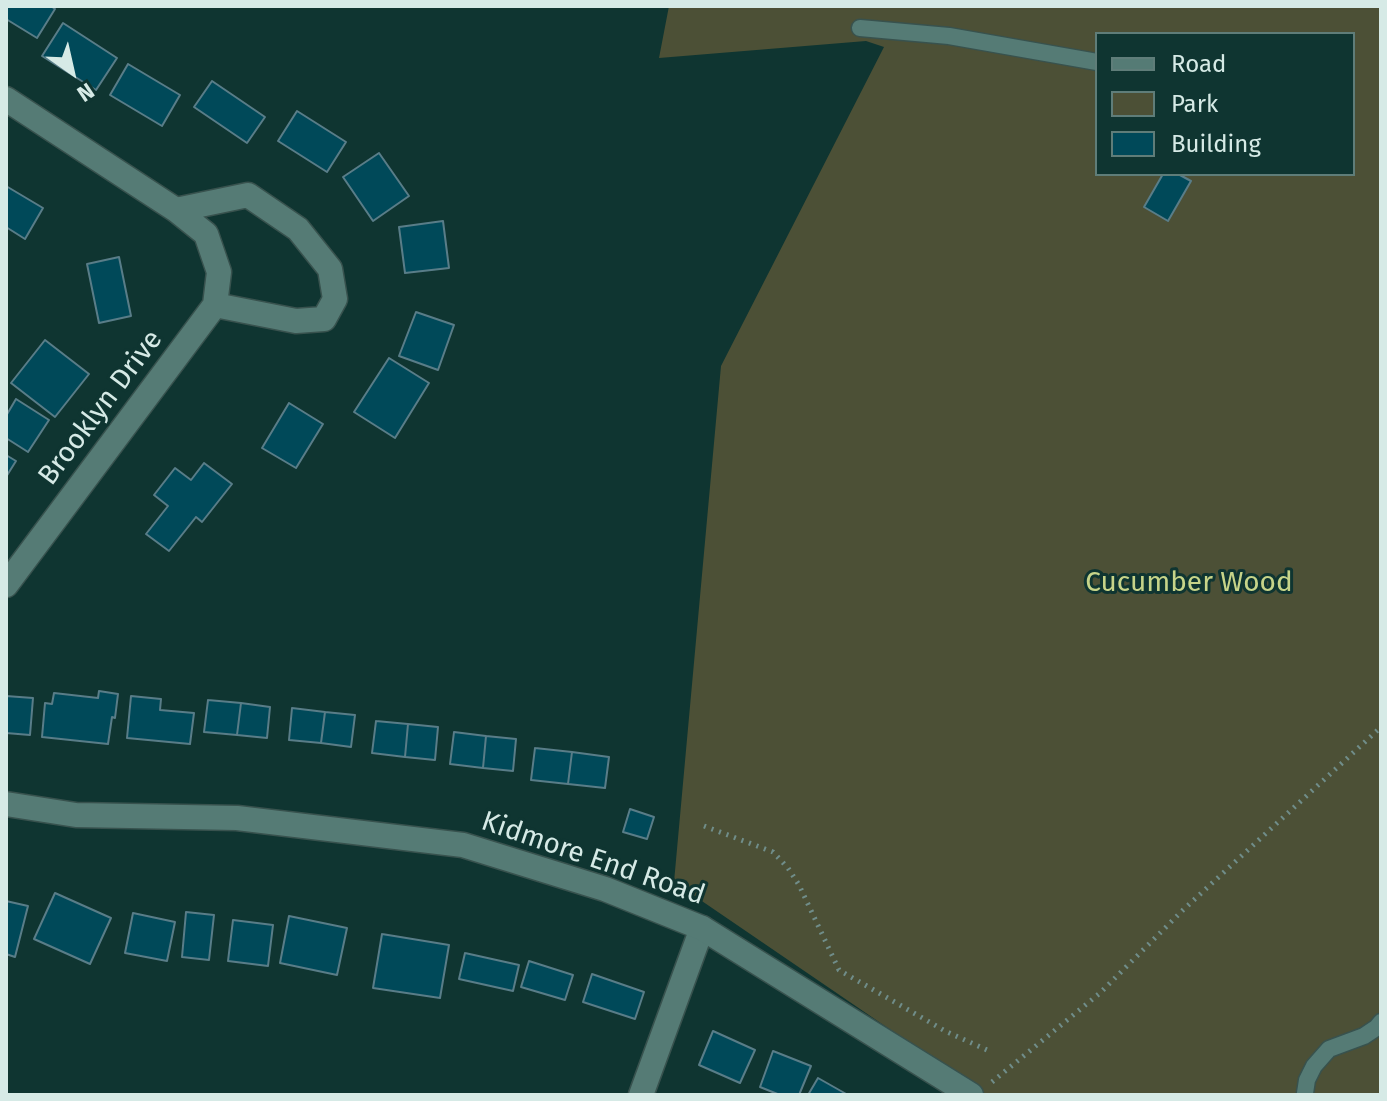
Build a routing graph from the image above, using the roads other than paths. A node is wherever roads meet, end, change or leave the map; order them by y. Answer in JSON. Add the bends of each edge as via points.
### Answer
{"nodes":[{"id":1,"x":860,"y":28,"type":"dead end"},
{"id":2,"x":1095,"y":62,"type":"edge"},
{"id":3,"x":6,"y":99,"type":"edge"},
{"id":4,"x":176,"y":210,"type":"junction"},
{"id":5,"x":215,"y":305,"type":"junction"},
{"id":6,"x":6,"y":585,"type":"edge"},
{"id":7,"x":6,"y":804,"type":"edge"},
{"id":8,"x":702,"y":928,"type":"junction"},
{"id":9,"x":1381,"y":1022,"type":"edge"},
{"id":10,"x":979,"y":1090,"type":"edge"},
{"id":11,"x":1305,"y":1093,"type":"dead end"},
{"id":12,"x":641,"y":1095,"type":"edge"}],
"edges":[{"from":1,"to":2,"type":"lane","via":[[949,36]]},
{"from":3,"to":4,"type":"street"},
{"from":4,"to":5,"type":"street","via":[[206,234],[219,272]]},
{"from":4,"to":5,"type":"street","via":[[248,195],[298,229],[330,269],[335,299],[324,319],[296,321]]},
{"from":5,"to":6,"type":"street","name":"Brooklyn Drive"},
{"from":7,"to":8,"type":"street","name":"Kidmore End Road","via":[[76,815],[237,818],[463,845],[605,889]]},
{"from":8,"to":10,"type":"street","name":"Kidmore End Road"},
{"from":8,"to":12,"type":"street"},
{"from":9,"to":11,"type":"lane","via":[[1364,1036],[1329,1049],[1314,1066]]}]}
